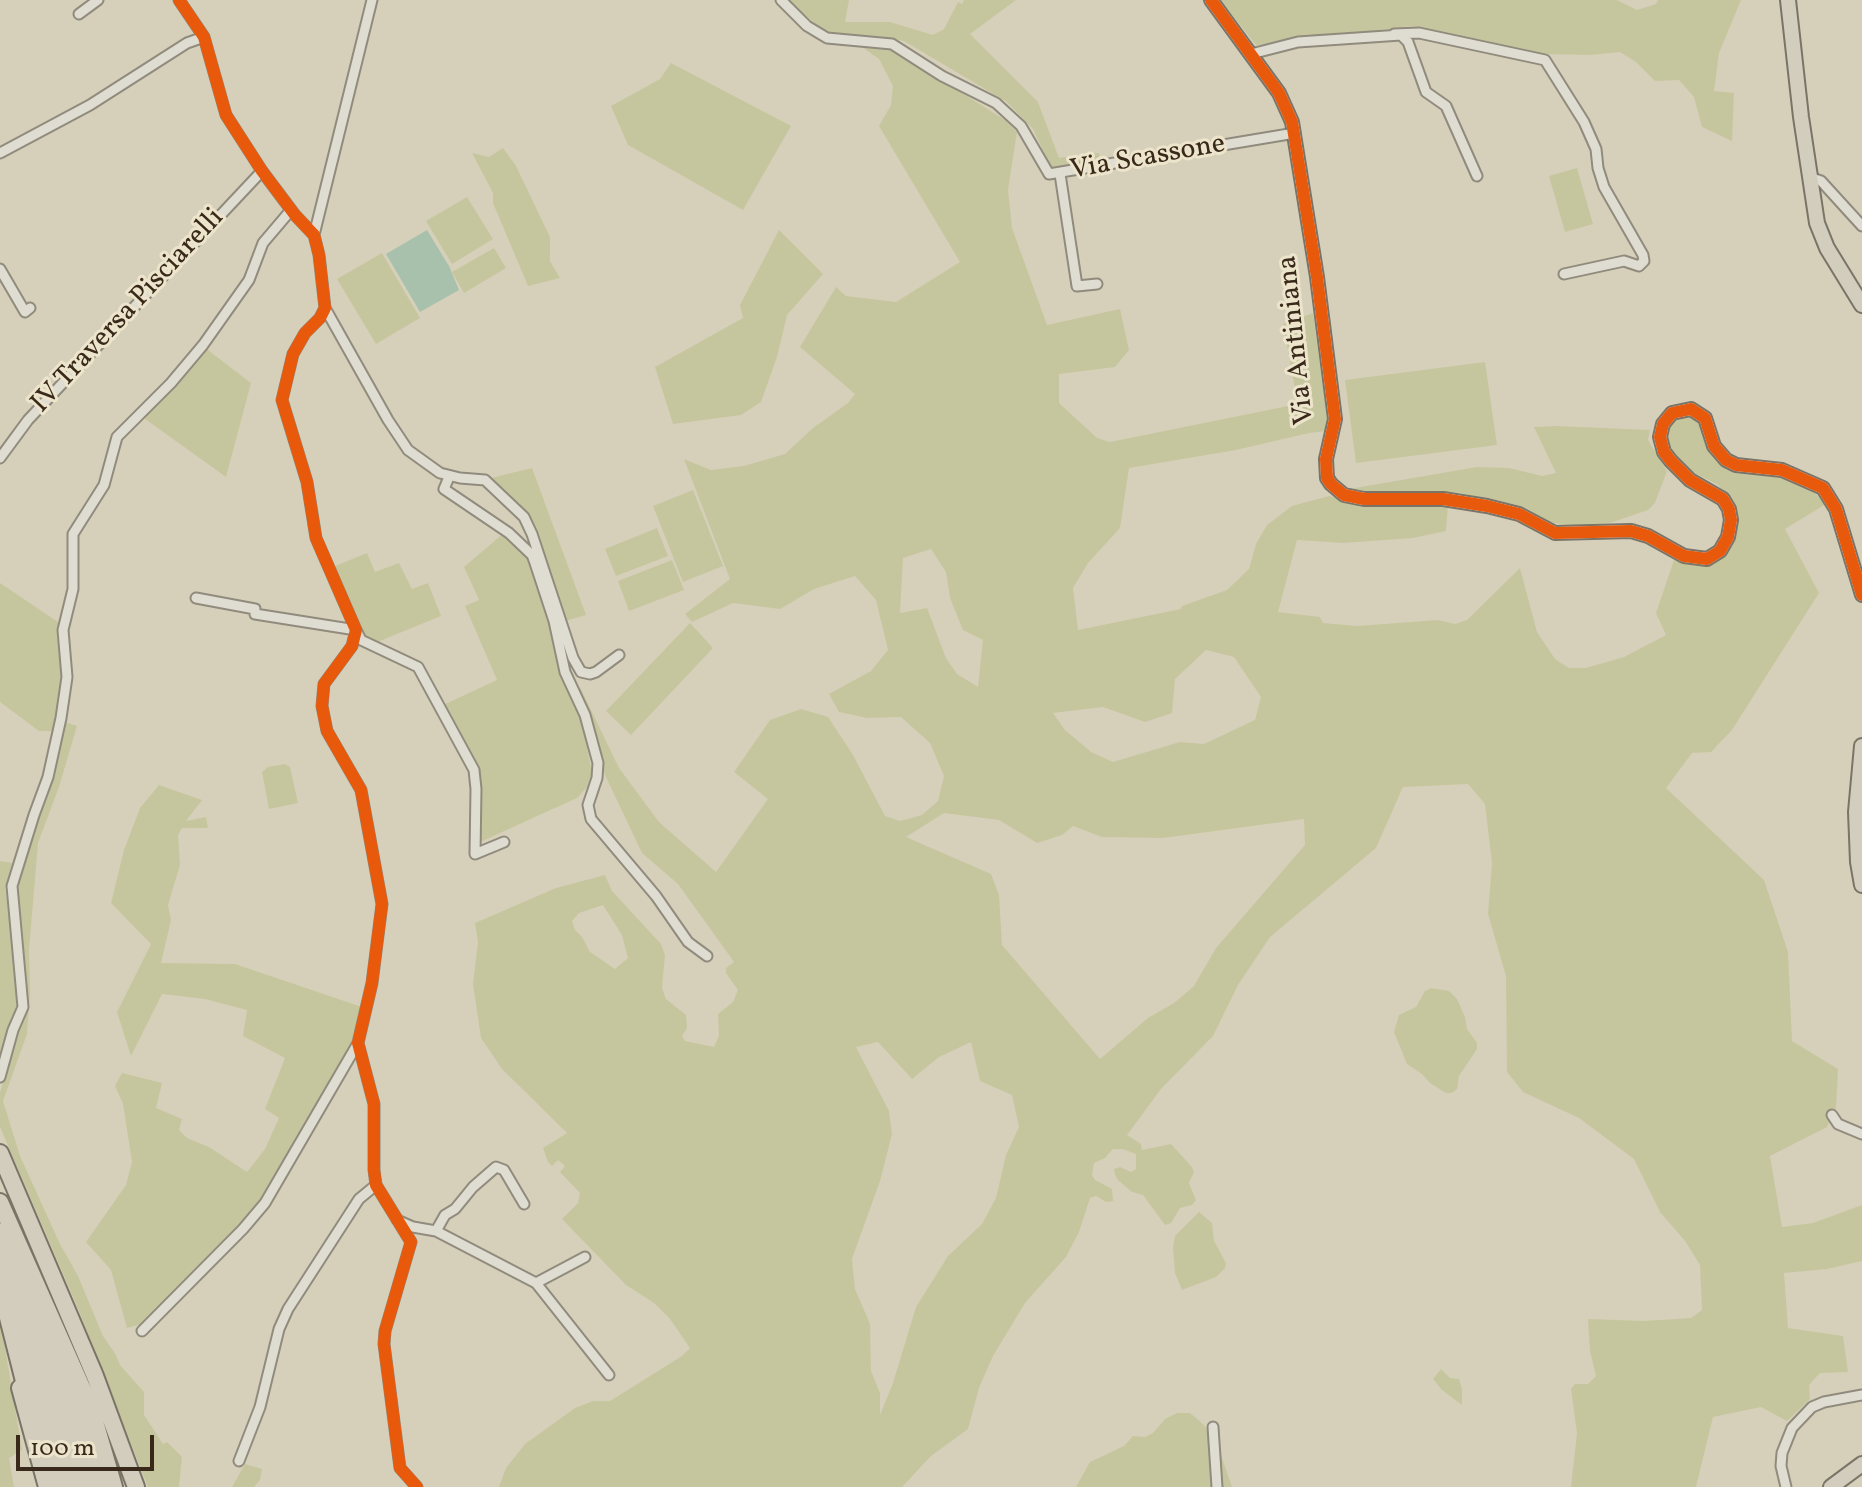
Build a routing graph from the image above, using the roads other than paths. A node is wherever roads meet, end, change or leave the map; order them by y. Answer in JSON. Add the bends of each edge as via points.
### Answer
{"nodes":[{"id":1,"x":98,"y":0,"type":"edge"},
{"id":2,"x":179,"y":0,"type":"edge"},
{"id":3,"x":372,"y":0,"type":"edge"},
{"id":4,"x":781,"y":0,"type":"edge"},
{"id":5,"x":1211,"y":0,"type":"edge"},
{"id":6,"x":1788,"y":0,"type":"edge"},
{"id":7,"x":79,"y":14,"type":"dead end"},
{"id":8,"x":1394,"y":34,"type":"junction"},
{"id":9,"x":204,"y":37,"type":"junction"},
{"id":10,"x":1251,"y":54,"type":"junction"},
{"id":11,"x":1295,"y":133,"type":"junction"},
{"id":12,"x":0,"y":153,"type":"edge"},
{"id":13,"x":262,"y":171,"type":"junction"},
{"id":14,"x":1060,"y":174,"type":"junction"},
{"id":15,"x":1477,"y":176,"type":"dead end"},
{"id":16,"x":1809,"y":177,"type":"junction"},
{"id":17,"x":291,"y":210,"type":"junction"},
{"id":18,"x":1862,"y":226,"type":"edge"},
{"id":19,"x":314,"y":235,"type":"junction"},
{"id":20,"x":0,"y":269,"type":"edge"},
{"id":21,"x":1564,"y":274,"type":"dead end"},
{"id":22,"x":1097,"y":284,"type":"dead end"},
{"id":23,"x":1862,"y":305,"type":"edge"},
{"id":24,"x":30,"y":308,"type":"dead end"},
{"id":25,"x":325,"y":308,"type":"junction"},
{"id":26,"x":0,"y":458,"type":"edge"},
{"id":27,"x":449,"y":477,"type":"junction"},
{"id":28,"x":1862,"y":595,"type":"edge"},
{"id":29,"x":196,"y":598,"type":"dead end"},
{"id":30,"x":356,"y":630,"type":"junction"},
{"id":31,"x":619,"y":655,"type":"dead end"},
{"id":32,"x":1862,"y":746,"type":"edge"},
{"id":33,"x":504,"y":842,"type":"dead end"},
{"id":34,"x":1862,"y":885,"type":"edge"},
{"id":35,"x":707,"y":956,"type":"dead end"},
{"id":36,"x":358,"y":1043,"type":"junction"},
{"id":37,"x":0,"y":1077,"type":"edge"},
{"id":38,"x":1832,"y":1115,"type":"dead end"},
{"id":39,"x":1862,"y":1134,"type":"edge"},
{"id":40,"x":0,"y":1153,"type":"edge"},
{"id":41,"x":376,"y":1185,"type":"junction"},
{"id":42,"x":524,"y":1204,"type":"dead end"},
{"id":43,"x":2,"y":1211,"type":"edge"},
{"id":44,"x":397,"y":1220,"type":"junction"},
{"id":45,"x":436,"y":1231,"type":"junction"},
{"id":46,"x":0,"y":1233,"type":"edge"},
{"id":47,"x":0,"y":1243,"type":"edge"},
{"id":48,"x":0,"y":1253,"type":"edge"},
{"id":49,"x":585,"y":1257,"type":"dead end"},
{"id":50,"x":0,"y":1271,"type":"edge"},
{"id":51,"x":536,"y":1283,"type":"junction"},
{"id":52,"x":0,"y":1286,"type":"edge"},
{"id":53,"x":0,"y":1301,"type":"edge"},
{"id":54,"x":142,"y":1331,"type":"dead end"},
{"id":55,"x":11,"y":1350,"type":"junction"},
{"id":56,"x":609,"y":1375,"type":"dead end"},
{"id":57,"x":1862,"y":1395,"type":"edge"},
{"id":58,"x":1213,"y":1427,"type":"dead end"},
{"id":59,"x":239,"y":1461,"type":"dead end"},
{"id":60,"x":1862,"y":1464,"type":"edge"},
{"id":61,"x":41,"y":1487,"type":"edge"},
{"id":62,"x":47,"y":1487,"type":"edge"},
{"id":63,"x":53,"y":1487,"type":"edge"},
{"id":64,"x":60,"y":1487,"type":"edge"},
{"id":65,"x":67,"y":1487,"type":"edge"},
{"id":66,"x":74,"y":1487,"type":"edge"},
{"id":67,"x":84,"y":1487,"type":"edge"},
{"id":68,"x":94,"y":1487,"type":"edge"},
{"id":69,"x":102,"y":1487,"type":"edge"},
{"id":70,"x":111,"y":1487,"type":"edge"},
{"id":71,"x":136,"y":1487,"type":"edge"},
{"id":72,"x":417,"y":1487,"type":"edge"},
{"id":73,"x":1217,"y":1487,"type":"edge"},
{"id":74,"x":1786,"y":1487,"type":"edge"},
{"id":75,"x":1831,"y":1487,"type":"edge"}],
"edges":[{"from":1,"to":7,"type":"street"},
{"from":2,"to":9,"type":"street"},
{"from":3,"to":19,"type":"street"},
{"from":4,"to":14,"type":"street","name":"Via Scassone","via":[[827,38],[892,44],[996,103],[1021,126],[1046,171]]},
{"from":5,"to":10,"type":"street","name":"Via Antiniana"},
{"from":6,"to":16,"type":"main road"},
{"from":8,"to":10,"type":"street","via":[[1298,42]]},
{"from":8,"to":15,"type":"street","via":[[1408,42],[1426,92],[1446,106]]},
{"from":8,"to":21,"type":"street","via":[[1419,33],[1545,60],[1584,122],[1604,187],[1644,261],[1639,266],[1624,261]]},
{"from":9,"to":12,"type":"street"},
{"from":9,"to":13,"type":"street","via":[[226,115]]},
{"from":10,"to":11,"type":"street","name":"Via Antiniana","via":[[1289,110]]},
{"from":11,"to":14,"type":"street","name":"Via Scassone"},
{"from":11,"to":28,"type":"street","name":"Via Antiniana","via":[[1335,419],[1327,478],[1344,495],[1487,506],[1519,514],[1555,533],[1631,531],[1690,558],[1707,559],[1726,542],[1729,509],[1671,461],[1660,437],[1672,413],[1691,409],[1705,418],[1714,446],[1726,460],[1782,470],[1823,488],[1844,532]]},
{"from":13,"to":17,"type":"street"},
{"from":13,"to":26,"type":"street","name":"IV Traversa Pisciarelli","via":[[28,420]]},
{"from":14,"to":22,"type":"street","via":[[1077,286]]},
{"from":16,"to":18,"type":"street","via":[[1821,181]]},
{"from":16,"to":23,"type":"main road","via":[[1827,248]]},
{"from":17,"to":19,"type":"street"},
{"from":17,"to":37,"type":"street","via":[[263,243],[249,280],[203,345],[117,437],[104,485],[73,534],[61,718],[48,777],[12,886],[23,1007]]},
{"from":19,"to":25,"type":"street"},
{"from":20,"to":24,"type":"street","via":[[25,312]]},
{"from":25,"to":27,"type":"street","via":[[400,439],[421,462]]},
{"from":25,"to":30,"type":"street","via":[[293,354],[282,400],[307,482],[316,538]]},
{"from":27,"to":31,"type":"street","via":[[485,480],[524,517],[581,672],[596,672]]},
{"from":27,"to":35,"type":"street","via":[[444,489],[532,555],[598,763],[588,805],[591,819],[688,942]]},
{"from":29,"to":30,"type":"street","via":[[255,609],[255,614]]},
{"from":30,"to":33,"type":"street","via":[[361,640],[418,667],[471,760],[475,854]]},
{"from":30,"to":36,"type":"street","via":[[352,646],[324,684],[322,706],[327,731],[361,790],[382,904]]},
{"from":32,"to":34,"type":"main road","via":[[1856,812]]},
{"from":36,"to":41,"type":"street","via":[[374,1104]]},
{"from":36,"to":54,"type":"street","via":[[265,1203]]},
{"from":38,"to":39,"type":"street","via":[[1838,1124]]},
{"from":40,"to":71,"type":"highway"},
{"from":41,"to":44,"type":"street"},
{"from":41,"to":59,"type":"street","via":[[359,1199],[288,1309]]},
{"from":42,"to":45,"type":"street","via":[[504,1170],[496,1167],[445,1215]]},
{"from":43,"to":68,"type":"highway"},
{"from":43,"to":69,"type":"highway"},
{"from":43,"to":70,"type":"highway","via":[[91,1408]]},
{"from":44,"to":45,"type":"street"},
{"from":44,"to":72,"type":"street","via":[[410,1249],[384,1344],[400,1468]]},
{"from":45,"to":51,"type":"street"},
{"from":46,"to":67,"type":"highway","via":[[62,1403]]},
{"from":47,"to":67,"type":"highway"},
{"from":48,"to":65,"type":"highway"},
{"from":48,"to":66,"type":"highway"},
{"from":49,"to":51,"type":"street"},
{"from":50,"to":64,"type":"highway"},
{"from":51,"to":56,"type":"street"},
{"from":52,"to":63,"type":"highway"},
{"from":53,"to":55,"type":"highway"},
{"from":55,"to":61,"type":"highway","via":[[26,1442]]},
{"from":55,"to":62,"type":"highway"},
{"from":57,"to":74,"type":"street","via":[[1812,1407],[1792,1428],[1782,1453]]},
{"from":58,"to":73,"type":"street"},
{"from":60,"to":75,"type":"main road"}]}
